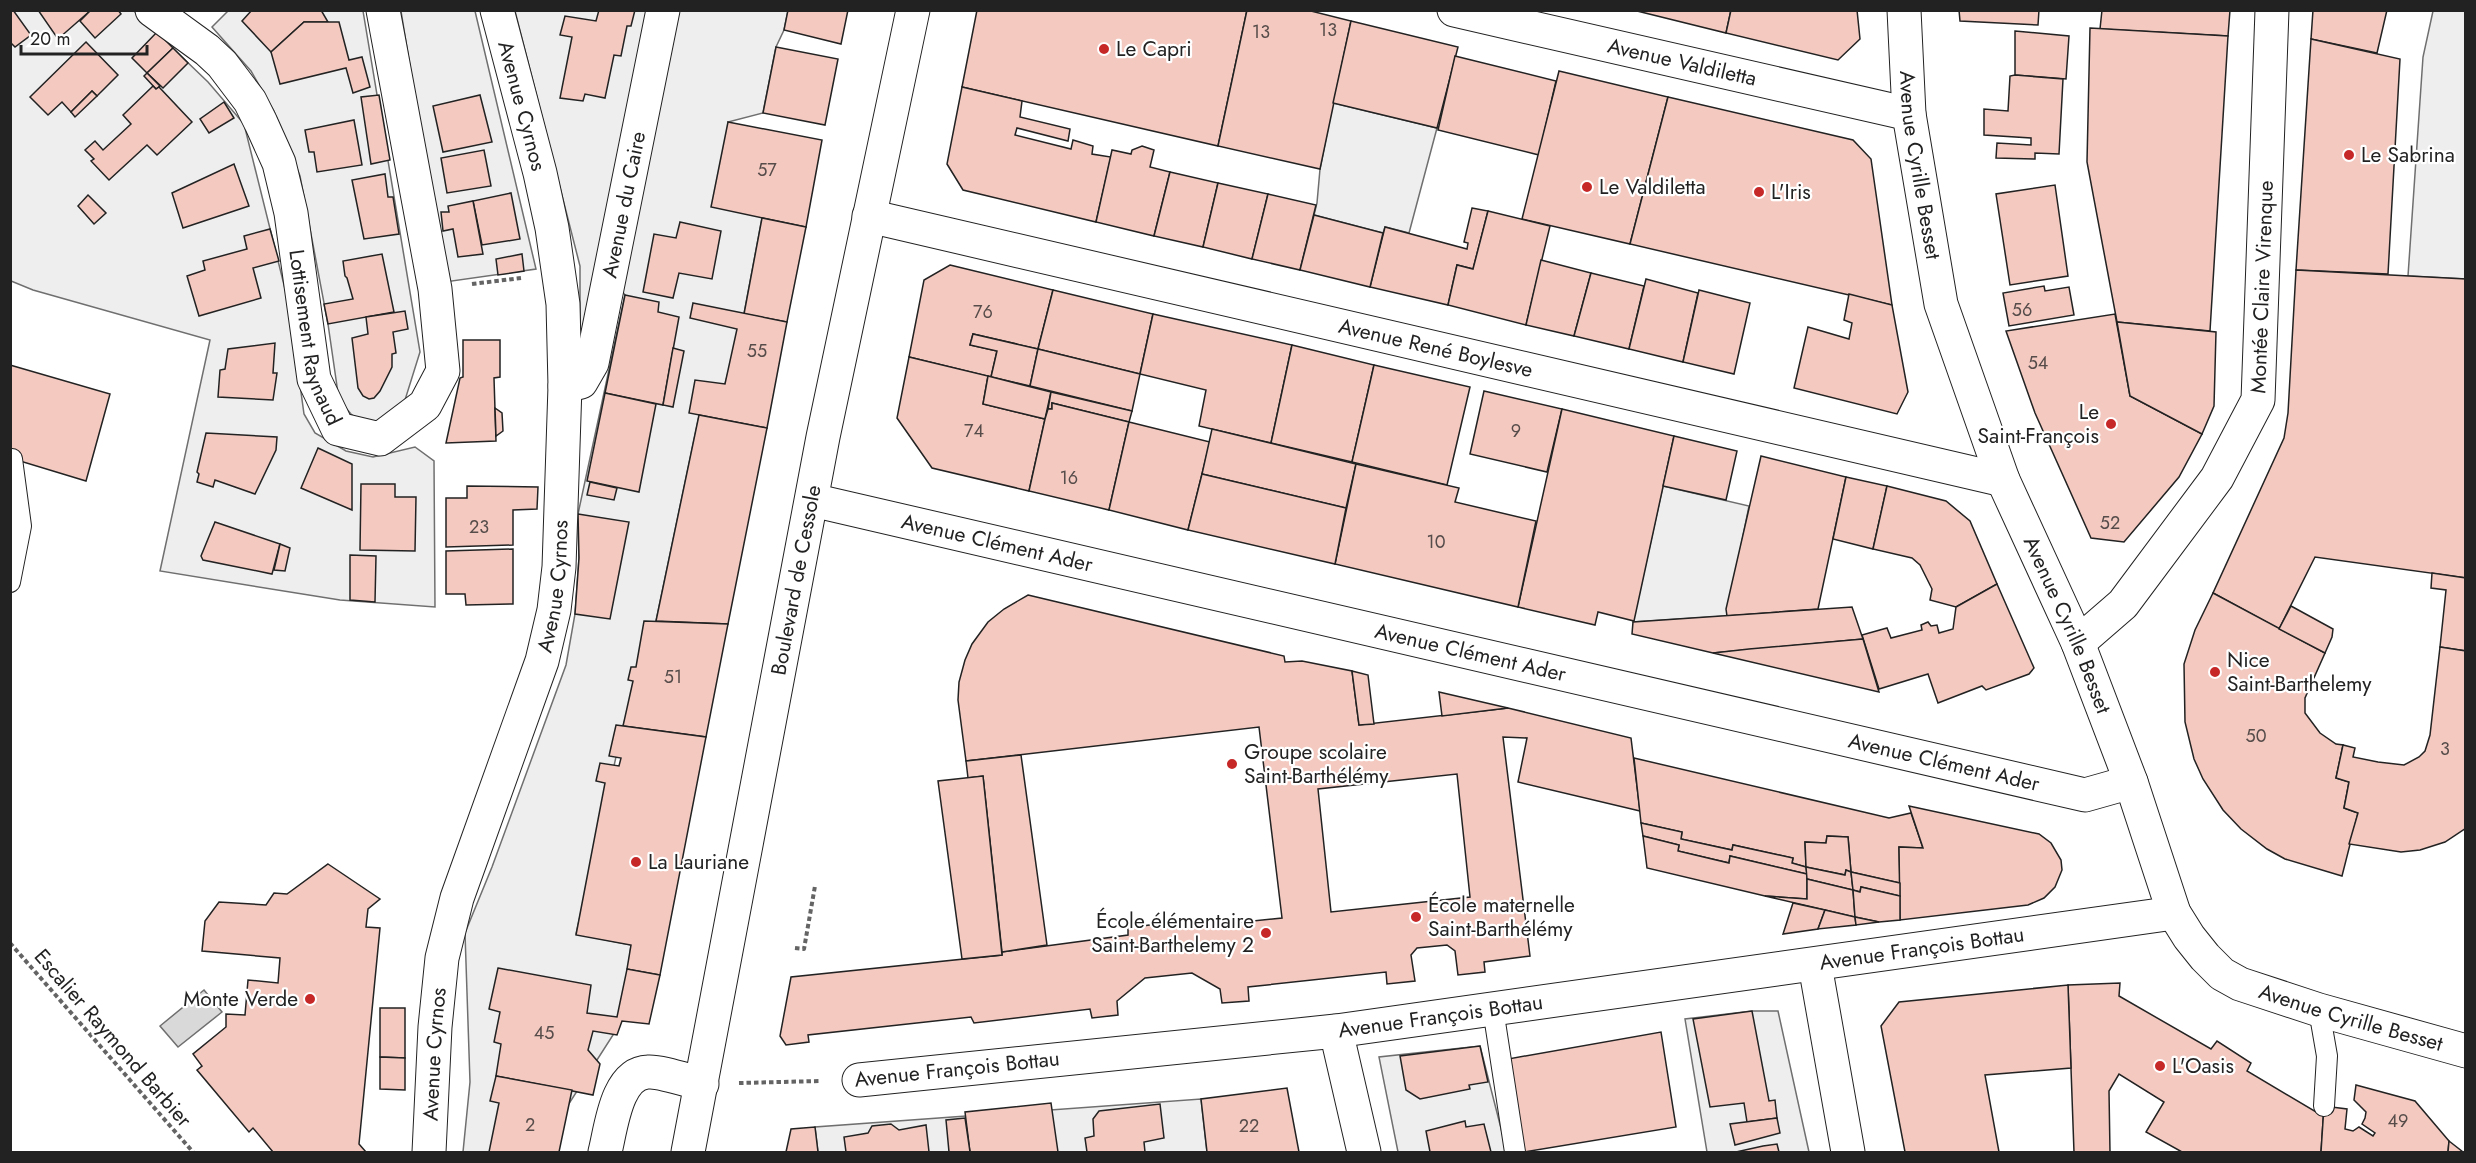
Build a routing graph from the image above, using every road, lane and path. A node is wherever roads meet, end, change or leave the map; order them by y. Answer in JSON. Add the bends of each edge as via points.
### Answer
{"nodes":[{"id":1,"x":152,"y":10,"type":"edge"},
{"id":2,"x":382,"y":10,"type":"edge"},
{"id":3,"x":497,"y":10,"type":"edge"},
{"id":4,"x":663,"y":10,"type":"edge"},
{"id":5,"x":913,"y":10,"type":"edge"},
{"id":6,"x":1454,"y":10,"type":"edge"},
{"id":7,"x":1904,"y":10,"type":"edge"},
{"id":8,"x":2272,"y":10,"type":"edge"},
{"id":9,"x":1909,"y":114,"type":"junction"},
{"id":10,"x":870,"y":216,"type":"junction"},
{"id":11,"x":559,"y":274,"type":"junction"},
{"id":12,"x":435,"y":289,"type":"junction"},
{"id":13,"x":565,"y":386,"type":"junction"},
{"id":14,"x":12,"y":459,"type":"dead end"},
{"id":15,"x":2003,"y":480,"type":"junction"},
{"id":16,"x":812,"y":500,"type":"junction"},
{"id":17,"x":10,"y":582,"type":"edge"},
{"id":18,"x":2078,"y":643,"type":"junction"},
{"id":19,"x":2130,"y":782,"type":"junction"},
{"id":20,"x":816,"y":886,"type":"dead end"},
{"id":21,"x":2174,"y":914,"type":"junction"},
{"id":22,"x":10,"y":943,"type":"edge"},
{"id":23,"x":795,"y":948,"type":"dead end"},
{"id":24,"x":1815,"y":965,"type":"junction"},
{"id":25,"x":1493,"y":1009,"type":"junction"},
{"id":26,"x":2319,"y":1010,"type":"junction"},
{"id":27,"x":1336,"y":1031,"type":"junction"},
{"id":28,"x":2466,"y":1051,"type":"edge"},
{"id":29,"x":858,"y":1080,"type":"joint"},
{"id":30,"x":702,"y":1084,"type":"junction"},
{"id":31,"x":2324,"y":1106,"type":"dead end"},
{"id":32,"x":193,"y":1152,"type":"edge"},
{"id":33,"x":429,"y":1152,"type":"edge"},
{"id":34,"x":605,"y":1152,"type":"edge"},
{"id":35,"x":688,"y":1152,"type":"edge"},
{"id":36,"x":1364,"y":1152,"type":"edge"},
{"id":37,"x":1515,"y":1152,"type":"edge"},
{"id":38,"x":1848,"y":1152,"type":"edge"}],
"edges":[{"from":1,"to":12,"type":"street","name":"Lottisement Raynaud","via":[[222,64],[250,101],[279,163],[291,213],[314,380],[338,429],[380,439],[425,405],[443,371]]},
{"from":2,"to":12,"type":"street","name":"Lottisement Raynaud"},
{"from":3,"to":11,"type":"street","name":"Avenue Cyrnos","via":[[540,173]]},
{"from":4,"to":13,"type":"street","name":"Avenue du Caire","via":[[592,363],[581,382]]},
{"from":5,"to":10,"type":"street","name":"Boulevard de Cessole"},
{"from":6,"to":9,"type":"street","name":"Avenue Valdiletta"},
{"from":7,"to":9,"type":"street","name":"Avenue Cyrille Besset"},
{"from":8,"to":18,"type":"street","name":"Montée Claire Virenque","via":[[2258,400],[2217,478],[2130,596]]},
{"from":9,"to":15,"type":"street","name":"Avenue Cyrille Besset","via":[[1941,304]]},
{"from":10,"to":15,"type":"street","name":"Avenue René Boylesve"},
{"from":10,"to":16,"type":"street","name":"Boulevard de Cessole"},
{"from":11,"to":12,"type":"path"},
{"from":11,"to":13,"type":"street","name":"Avenue Cyrnos"},
{"from":13,"to":33,"type":"street","name":"Avenue Cyrnos","via":[[560,567],[554,610],[542,661],[457,898],[442,958]]},
{"from":14,"to":17,"type":"lane","via":[[21,526]]},
{"from":15,"to":18,"type":"street","name":"Avenue Cyrille Besset"},
{"from":16,"to":19,"type":"street","name":"Avenue Clément Ader","via":[[2085,795]]},
{"from":16,"to":30,"type":"street","name":"Boulevard de Cessole"},
{"from":18,"to":19,"type":"street","name":"Avenue Cyrille Besset"},
{"from":19,"to":21,"type":"street","name":"Avenue Cyrille Besset"},
{"from":20,"to":23,"type":"path","via":[[804,949]]},
{"from":21,"to":24,"type":"street","name":"Avenue François Bottau"},
{"from":21,"to":26,"type":"street","name":"Avenue Cyrille Besset","via":[[2189,938],[2222,974],[2260,992]]},
{"from":22,"to":32,"type":"path","name":"Escalier Raymond Barbier"},
{"from":24,"to":25,"type":"street","name":"Avenue François Bottau"},
{"from":24,"to":38,"type":"street"},
{"from":25,"to":27,"type":"street","name":"Avenue François Bottau"},
{"from":25,"to":37,"type":"lane"},
{"from":26,"to":28,"type":"street","name":"Avenue Cyrille Besset"},
{"from":26,"to":31,"type":"lane","via":[[2327,1056]]},
{"from":27,"to":29,"type":"street","name":"Avenue François Bottau"},
{"from":27,"to":36,"type":"street"},
{"from":29,"to":30,"type":"path","name":"Avenue François Bottau"},
{"from":30,"to":34,"type":"street","via":[[647,1071],[631,1079],[619,1095]]},
{"from":30,"to":35,"type":"street","name":"Boulevard de Cessole"}]}
